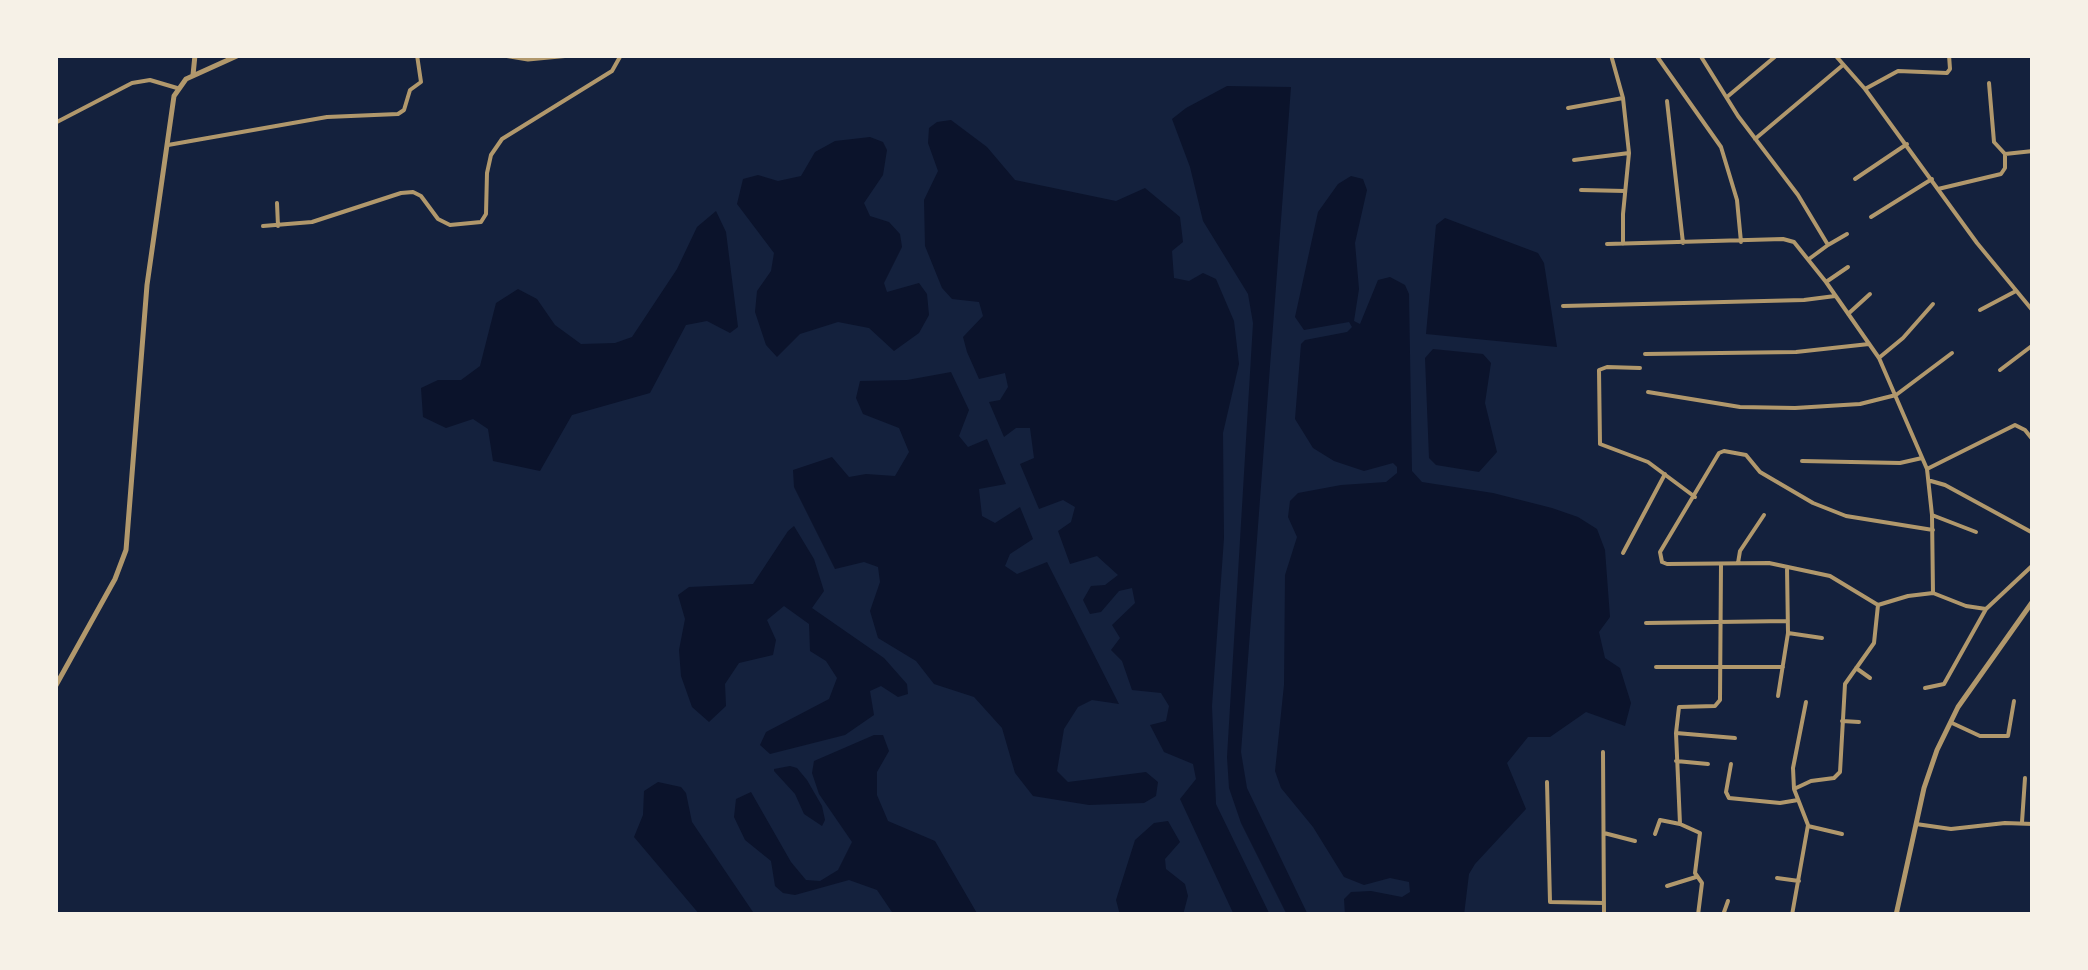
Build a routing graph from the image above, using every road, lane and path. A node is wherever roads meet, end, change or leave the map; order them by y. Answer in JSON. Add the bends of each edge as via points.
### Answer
{"nodes":[{"id":1,"x":194,"y":55,"type":"edge"},
{"id":2,"x":239,"y":55,"type":"edge"},
{"id":3,"x":418,"y":55,"type":"edge"},
{"id":4,"x":504,"y":55,"type":"edge"},
{"id":5,"x":570,"y":55,"type":"edge"},
{"id":6,"x":621,"y":55,"type":"edge"},
{"id":7,"x":1611,"y":55,"type":"edge"},
{"id":8,"x":1656,"y":55,"type":"edge"},
{"id":9,"x":1700,"y":55,"type":"edge"},
{"id":10,"x":1777,"y":55,"type":"edge"},
{"id":11,"x":1835,"y":55,"type":"edge"},
{"id":12,"x":1949,"y":55,"type":"edge"},
{"id":13,"x":1844,"y":65,"type":"junction"},
{"id":14,"x":193,"y":75,"type":"junction"},
{"id":15,"x":1989,"y":83,"type":"dead end"},
{"id":16,"x":177,"y":88,"type":"junction"},
{"id":17,"x":1865,"y":89,"type":"junction"},
{"id":18,"x":1726,"y":97,"type":"junction"},
{"id":19,"x":1623,"y":98,"type":"junction"},
{"id":20,"x":1667,"y":102,"type":"dead end"},
{"id":21,"x":1568,"y":108,"type":"dead end"},
{"id":22,"x":55,"y":123,"type":"edge"},
{"id":23,"x":1755,"y":139,"type":"junction"},
{"id":24,"x":1907,"y":144,"type":"junction"},
{"id":25,"x":168,"y":145,"type":"junction"},
{"id":26,"x":2033,"y":151,"type":"edge"},
{"id":27,"x":1629,"y":153,"type":"junction"},
{"id":28,"x":2004,"y":154,"type":"junction"},
{"id":29,"x":1574,"y":160,"type":"dead end"},
{"id":30,"x":1855,"y":179,"type":"dead end"},
{"id":31,"x":1932,"y":179,"type":"junction"},
{"id":32,"x":1938,"y":189,"type":"junction"},
{"id":33,"x":1581,"y":190,"type":"dead end"},
{"id":34,"x":1625,"y":191,"type":"junction"},
{"id":35,"x":278,"y":202,"type":"dead end"},
{"id":36,"x":1871,"y":217,"type":"dead end"},
{"id":37,"x":262,"y":226,"type":"dead end"},
{"id":38,"x":278,"y":226,"type":"junction"},
{"id":39,"x":1847,"y":234,"type":"dead end"},
{"id":40,"x":1741,"y":242,"type":"junction"},
{"id":41,"x":1683,"y":243,"type":"junction"},
{"id":42,"x":1607,"y":244,"type":"dead end"},
{"id":43,"x":1623,"y":244,"type":"junction"},
{"id":44,"x":1828,"y":244,"type":"junction"},
{"id":45,"x":1809,"y":260,"type":"junction"},
{"id":46,"x":1848,"y":267,"type":"dead end"},
{"id":47,"x":1826,"y":282,"type":"junction"},
{"id":48,"x":2016,"y":291,"type":"junction"},
{"id":49,"x":1870,"y":294,"type":"dead end"},
{"id":50,"x":1835,"y":296,"type":"junction"},
{"id":51,"x":1933,"y":304,"type":"dead end"},
{"id":52,"x":1563,"y":306,"type":"dead end"},
{"id":53,"x":1980,"y":310,"type":"dead end"},
{"id":54,"x":2033,"y":312,"type":"edge"},
{"id":55,"x":1848,"y":314,"type":"junction"},
{"id":56,"x":1869,"y":344,"type":"junction"},
{"id":57,"x":2033,"y":345,"type":"edge"},
{"id":58,"x":1952,"y":353,"type":"dead end"},
{"id":59,"x":1645,"y":354,"type":"dead end"},
{"id":60,"x":1879,"y":358,"type":"junction"},
{"id":61,"x":1640,"y":368,"type":"dead end"},
{"id":62,"x":2000,"y":370,"type":"dead end"},
{"id":63,"x":1648,"y":392,"type":"dead end"},
{"id":64,"x":1896,"y":396,"type":"junction"},
{"id":65,"x":2033,"y":440,"type":"edge"},
{"id":66,"x":1922,"y":458,"type":"junction"},
{"id":67,"x":1802,"y":461,"type":"dead end"},
{"id":68,"x":1927,"y":469,"type":"junction"},
{"id":69,"x":1664,"y":474,"type":"junction"},
{"id":70,"x":1929,"y":481,"type":"junction"},
{"id":71,"x":1695,"y":497,"type":"junction"},
{"id":72,"x":1764,"y":515,"type":"dead end"},
{"id":73,"x":1932,"y":515,"type":"junction"},
{"id":74,"x":1933,"y":530,"type":"junction"},
{"id":75,"x":1976,"y":532,"type":"dead end"},
{"id":76,"x":2033,"y":533,"type":"edge"},
{"id":77,"x":1623,"y":553,"type":"dead end"},
{"id":78,"x":1738,"y":563,"type":"junction"},
{"id":79,"x":1720,"y":564,"type":"junction"},
{"id":80,"x":2033,"y":565,"type":"edge"},
{"id":81,"x":1788,"y":567,"type":"junction"},
{"id":82,"x":1934,"y":593,"type":"junction"},
{"id":83,"x":2033,"y":601,"type":"edge"},
{"id":84,"x":1878,"y":605,"type":"junction"},
{"id":85,"x":1986,"y":609,"type":"junction"},
{"id":86,"x":1788,"y":621,"type":"junction"},
{"id":87,"x":1721,"y":622,"type":"junction"},
{"id":88,"x":1646,"y":623,"type":"dead end"},
{"id":89,"x":1788,"y":633,"type":"junction"},
{"id":90,"x":1822,"y":638,"type":"dead end"},
{"id":91,"x":1656,"y":666,"type":"dead end"},
{"id":92,"x":1721,"y":666,"type":"junction"},
{"id":93,"x":1783,"y":667,"type":"junction"},
{"id":94,"x":1856,"y":668,"type":"junction"},
{"id":95,"x":1870,"y":678,"type":"dead end"},
{"id":96,"x":55,"y":687,"type":"edge"},
{"id":97,"x":1926,"y":688,"type":"dead end"},
{"id":98,"x":1778,"y":696,"type":"dead end"},
{"id":99,"x":2014,"y":701,"type":"dead end"},
{"id":100,"x":1806,"y":702,"type":"dead end"},
{"id":101,"x":1842,"y":721,"type":"junction"},
{"id":102,"x":1859,"y":722,"type":"dead end"},
{"id":103,"x":1949,"y":722,"type":"junction"},
{"id":104,"x":1676,"y":734,"type":"junction"},
{"id":105,"x":1735,"y":738,"type":"dead end"},
{"id":106,"x":1603,"y":752,"type":"dead end"},
{"id":107,"x":1676,"y":761,"type":"junction"},
{"id":108,"x":1708,"y":764,"type":"dead end"},
{"id":109,"x":1732,"y":764,"type":"dead end"},
{"id":110,"x":2025,"y":778,"type":"dead end"},
{"id":111,"x":1548,"y":782,"type":"dead end"},
{"id":112,"x":1794,"y":789,"type":"junction"},
{"id":113,"x":1798,"y":800,"type":"junction"},
{"id":114,"x":2022,"y":822,"type":"junction"},
{"id":115,"x":1680,"y":824,"type":"junction"},
{"id":116,"x":1916,"y":824,"type":"junction"},
{"id":117,"x":2033,"y":824,"type":"edge"},
{"id":118,"x":1808,"y":826,"type":"junction"},
{"id":119,"x":1604,"y":833,"type":"junction"},
{"id":120,"x":1654,"y":834,"type":"dead end"},
{"id":121,"x":1842,"y":834,"type":"dead end"},
{"id":122,"x":1635,"y":842,"type":"dead end"},
{"id":123,"x":1696,"y":877,"type":"junction"},
{"id":124,"x":1777,"y":878,"type":"dead end"},
{"id":125,"x":1799,"y":880,"type":"junction"},
{"id":126,"x":1668,"y":886,"type":"dead end"},
{"id":127,"x":1728,"y":901,"type":"dead end"},
{"id":128,"x":1604,"y":903,"type":"junction"},
{"id":129,"x":1604,"y":915,"type":"edge"},
{"id":130,"x":1698,"y":915,"type":"edge"},
{"id":131,"x":1723,"y":915,"type":"edge"},
{"id":132,"x":1792,"y":915,"type":"edge"},
{"id":133,"x":1896,"y":915,"type":"edge"}],
"edges":[{"from":1,"to":14,"type":"street"},
{"from":2,"to":14,"type":"street"},
{"from":3,"to":25,"type":"street","via":[[422,82],[410,90],[401,113],[327,117]]},
{"from":4,"to":5,"type":"street"},
{"from":6,"to":38,"type":"street","via":[[612,71],[502,139],[486,173],[481,222],[438,220],[413,192]]},
{"from":7,"to":19,"type":"street"},
{"from":8,"to":40,"type":"street","via":[[1721,148]]},
{"from":9,"to":18,"type":"street"},
{"from":10,"to":18,"type":"street"},
{"from":11,"to":13,"type":"street"},
{"from":12,"to":17,"type":"street","via":[[1947,73],[1898,71]]},
{"from":13,"to":17,"type":"street"},
{"from":13,"to":23,"type":"street"},
{"from":14,"to":16,"type":"street"},
{"from":15,"to":28,"type":"street","via":[[1994,142]]},
{"from":16,"to":22,"type":"street","via":[[132,82]]},
{"from":16,"to":25,"type":"street"},
{"from":17,"to":24,"type":"street"},
{"from":18,"to":23,"type":"street"},
{"from":19,"to":21,"type":"street"},
{"from":19,"to":27,"type":"street"},
{"from":20,"to":41,"type":"street"},
{"from":23,"to":44,"type":"street"},
{"from":24,"to":30,"type":"street"},
{"from":24,"to":31,"type":"street"},
{"from":25,"to":96,"type":"street","via":[[147,285],[126,550]]},
{"from":26,"to":28,"type":"street"},
{"from":27,"to":29,"type":"street"},
{"from":27,"to":34,"type":"street"},
{"from":28,"to":32,"type":"street","via":[[2001,174]]},
{"from":31,"to":32,"type":"street"},
{"from":31,"to":36,"type":"street"},
{"from":32,"to":48,"type":"street"},
{"from":33,"to":34,"type":"street"},
{"from":34,"to":43,"type":"street"},
{"from":35,"to":38,"type":"street"},
{"from":37,"to":38,"type":"street"},
{"from":39,"to":44,"type":"street"},
{"from":40,"to":41,"type":"street"},
{"from":40,"to":45,"type":"street","via":[[1788,240]]},
{"from":41,"to":43,"type":"street"},
{"from":42,"to":43,"type":"street"},
{"from":44,"to":45,"type":"street"},
{"from":45,"to":47,"type":"street"},
{"from":46,"to":47,"type":"street"},
{"from":47,"to":50,"type":"street"},
{"from":48,"to":53,"type":"street"},
{"from":48,"to":54,"type":"street"},
{"from":49,"to":55,"type":"street"},
{"from":50,"to":52,"type":"street"},
{"from":50,"to":55,"type":"street"},
{"from":51,"to":60,"type":"street"},
{"from":55,"to":56,"type":"street"},
{"from":56,"to":59,"type":"street"},
{"from":56,"to":60,"type":"street"},
{"from":57,"to":62,"type":"street"},
{"from":58,"to":64,"type":"street"},
{"from":60,"to":64,"type":"street"},
{"from":61,"to":69,"type":"street","via":[[1599,370],[1600,444]]},
{"from":63,"to":64,"type":"street","via":[[1795,408]]},
{"from":64,"to":66,"type":"street"},
{"from":65,"to":68,"type":"street","via":[[2015,426]]},
{"from":66,"to":67,"type":"street"},
{"from":66,"to":68,"type":"street"},
{"from":68,"to":70,"type":"street"},
{"from":69,"to":71,"type":"street"},
{"from":69,"to":77,"type":"street"},
{"from":70,"to":73,"type":"street"},
{"from":70,"to":76,"type":"street"},
{"from":71,"to":74,"type":"street","via":[[1718,452],[1729,451],[1846,516]]},
{"from":71,"to":79,"type":"street","via":[[1660,557],[1667,564]]},
{"from":72,"to":78,"type":"street"},
{"from":73,"to":74,"type":"street"},
{"from":73,"to":75,"type":"street"},
{"from":74,"to":82,"type":"street"},
{"from":78,"to":79,"type":"street"},
{"from":78,"to":81,"type":"street"},
{"from":79,"to":87,"type":"street"},
{"from":80,"to":85,"type":"street"},
{"from":81,"to":84,"type":"street","via":[[1837,578]]},
{"from":81,"to":86,"type":"street"},
{"from":82,"to":84,"type":"street"},
{"from":82,"to":85,"type":"street"},
{"from":83,"to":103,"type":"street"},
{"from":84,"to":94,"type":"street","via":[[1876,636]]},
{"from":85,"to":97,"type":"street","via":[[1944,684]]},
{"from":86,"to":87,"type":"street"},
{"from":86,"to":89,"type":"street"},
{"from":87,"to":88,"type":"street"},
{"from":87,"to":92,"type":"street"},
{"from":89,"to":90,"type":"street"},
{"from":89,"to":93,"type":"street"},
{"from":91,"to":92,"type":"street"},
{"from":92,"to":93,"type":"street"},
{"from":92,"to":104,"type":"street","via":[[1719,704],[1679,707]]},
{"from":93,"to":98,"type":"street"},
{"from":94,"to":95,"type":"street"},
{"from":94,"to":101,"type":"street","via":[[1845,684]]},
{"from":99,"to":103,"type":"street","via":[[2008,736],[1980,736]]},
{"from":100,"to":112,"type":"street"},
{"from":101,"to":102,"type":"street"},
{"from":101,"to":112,"type":"street","via":[[1838,776]]},
{"from":103,"to":116,"type":"street"},
{"from":104,"to":105,"type":"street"},
{"from":104,"to":107,"type":"street"},
{"from":106,"to":119,"type":"street"},
{"from":107,"to":108,"type":"street"},
{"from":107,"to":115,"type":"street"},
{"from":109,"to":113,"type":"street","via":[[1729,798]]},
{"from":110,"to":114,"type":"street"},
{"from":111,"to":128,"type":"street","via":[[1550,902]]},
{"from":112,"to":113,"type":"street"},
{"from":113,"to":118,"type":"street"},
{"from":114,"to":116,"type":"street","via":[[1950,830]]},
{"from":114,"to":117,"type":"street"},
{"from":115,"to":120,"type":"street","via":[[1660,820]]},
{"from":115,"to":123,"type":"street","via":[[1700,833]]},
{"from":116,"to":133,"type":"street"},
{"from":118,"to":121,"type":"street"},
{"from":118,"to":125,"type":"street"},
{"from":119,"to":122,"type":"street"},
{"from":119,"to":128,"type":"street"},
{"from":123,"to":126,"type":"street"},
{"from":123,"to":130,"type":"street","via":[[1702,883]]},
{"from":124,"to":125,"type":"street"},
{"from":125,"to":132,"type":"street"},
{"from":127,"to":131,"type":"street"},
{"from":128,"to":129,"type":"street"}]}
